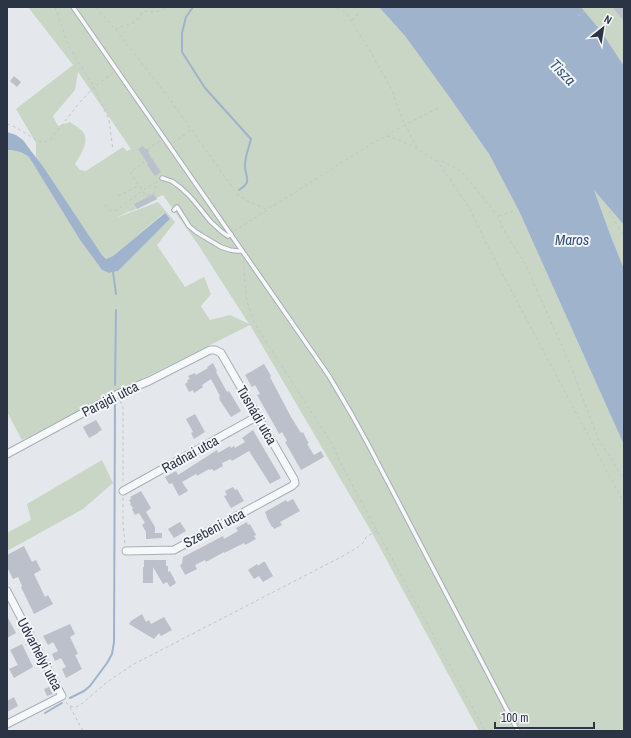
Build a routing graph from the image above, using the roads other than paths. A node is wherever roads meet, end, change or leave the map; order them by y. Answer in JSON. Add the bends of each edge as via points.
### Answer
{"nodes":[{"id":1,"x":73,"y":7,"type":"edge"},
{"id":2,"x":162,"y":178,"type":"road end"},
{"id":3,"x":174,"y":210,"type":"dead end"},
{"id":4,"x":231,"y":234,"type":"junction"},
{"id":5,"x":242,"y":251,"type":"junction"},
{"id":6,"x":216,"y":350,"type":"joint"},
{"id":7,"x":258,"y":416,"type":"junction"},
{"id":8,"x":7,"y":454,"type":"edge"},
{"id":9,"x":295,"y":483,"type":"joint"},
{"id":10,"x":123,"y":491,"type":"road end"},
{"id":11,"x":126,"y":550,"type":"road end"},
{"id":12,"x":7,"y":591,"type":"edge"},
{"id":13,"x":7,"y":724,"type":"edge"},
{"id":14,"x":518,"y":731,"type":"edge"}],
"edges":[{"from":1,"to":4,"type":"lane"},
{"from":2,"to":4,"type":"lane","via":[[173,182],[185,192],[222,233],[228,236]]},
{"from":3,"to":5,"type":"lane","via":[[176,207],[189,226],[207,239],[230,250]]},
{"from":4,"to":5,"type":"lane"},
{"from":5,"to":14,"type":"lane","via":[[329,376],[352,415]]},
{"from":6,"to":7,"type":"street","name":"Tusnádi utca","via":[[221,353]]},
{"from":6,"to":8,"type":"street","name":"Parajdi utca","via":[[210,350],[118,394]]},
{"from":7,"to":9,"type":"street","name":"Tusnádi utca"},
{"from":7,"to":10,"type":"street","name":"Radnai utca"},
{"from":9,"to":11,"type":"street","name":"Szebeni utca","via":[[174,550]]},
{"from":12,"to":13,"type":"street","name":"Udvarhelyi utca","via":[[62,696]]}]}
